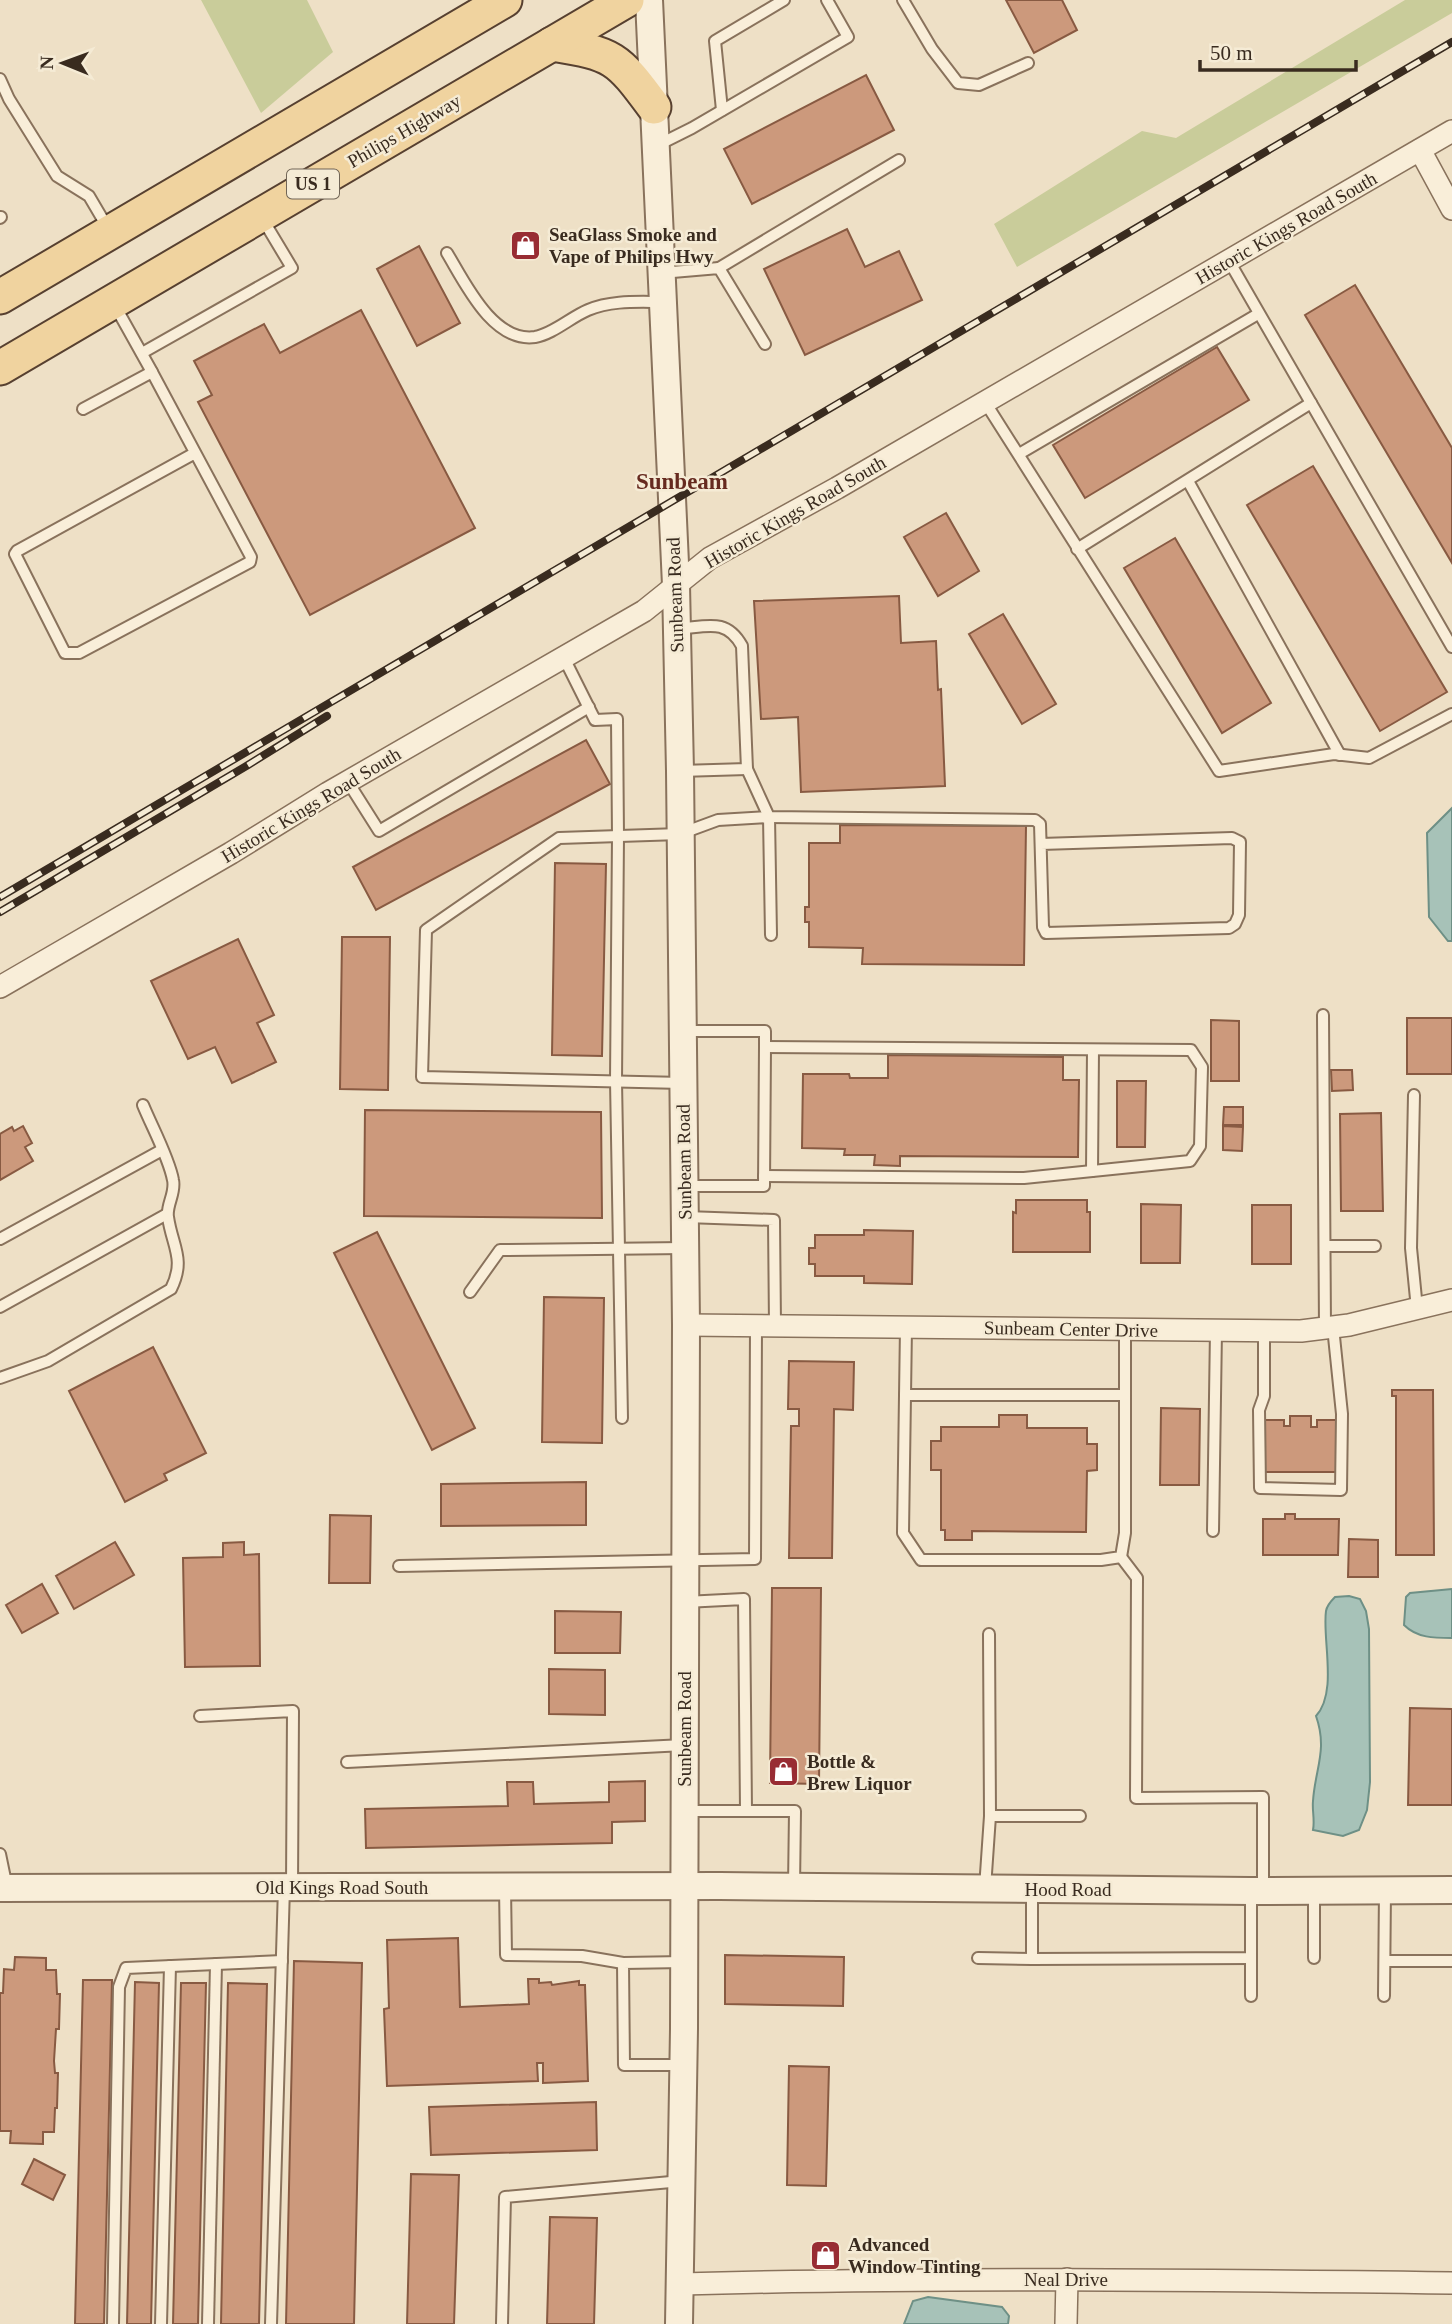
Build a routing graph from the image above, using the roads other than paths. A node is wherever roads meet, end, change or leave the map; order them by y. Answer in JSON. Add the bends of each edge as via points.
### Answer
{"nodes":[{"id":1,"x":505,"y":0,"type":"edge"},
{"id":2,"x":627,"y":0,"type":"edge"},
{"id":3,"x":649,"y":0,"type":"edge"},
{"id":4,"x":784,"y":0,"type":"edge"},
{"id":5,"x":827,"y":0,"type":"edge"},
{"id":6,"x":903,"y":0,"type":"edge"},
{"id":7,"x":552,"y":44,"type":"junction"},
{"id":8,"x":1028,"y":63,"type":"dead end"},
{"id":9,"x":0,"y":79,"type":"edge"},
{"id":10,"x":653,"y":107,"type":"junction"},
{"id":11,"x":722,"y":110,"type":"junction"},
{"id":12,"x":1452,"y":131,"type":"edge"},
{"id":13,"x":655,"y":146,"type":"junction"},
{"id":14,"x":1420,"y":150,"type":"junction"},
{"id":15,"x":899,"y":160,"type":"dead end"},
{"id":16,"x":1452,"y":209,"type":"edge"},
{"id":17,"x":260,"y":215,"type":"junction"},
{"id":18,"x":110,"y":232,"type":"junction"},
{"id":19,"x":447,"y":253,"type":"dead end"},
{"id":20,"x":1229,"y":261,"type":"junction"},
{"id":21,"x":719,"y":268,"type":"junction"},
{"id":22,"x":661,"y":273,"type":"junction"},
{"id":23,"x":0,"y":297,"type":"edge"},
{"id":24,"x":113,"y":302,"type":"junction"},
{"id":25,"x":662,"y":302,"type":"junction"},
{"id":26,"x":1258,"y":314,"type":"junction"},
{"id":27,"x":765,"y":344,"type":"dead end"},
{"id":28,"x":142,"y":354,"type":"junction"},
{"id":29,"x":0,"y":368,"type":"edge"},
{"id":30,"x":152,"y":372,"type":"junction"},
{"id":31,"x":985,"y":402,"type":"junction"},
{"id":32,"x":1311,"y":403,"type":"junction"},
{"id":33,"x":83,"y":409,"type":"dead end"},
{"id":34,"x":195,"y":453,"type":"junction"},
{"id":35,"x":1019,"y":454,"type":"junction"},
{"id":36,"x":1188,"y":481,"type":"junction"},
{"id":37,"x":1077,"y":549,"type":"junction"},
{"id":38,"x":676,"y":585,"type":"junction"},
{"id":39,"x":677,"y":629,"type":"junction"},
{"id":40,"x":1452,"y":647,"type":"edge"},
{"id":41,"x":563,"y":656,"type":"junction"},
{"id":42,"x":589,"y":707,"type":"junction"},
{"id":43,"x":1452,"y":714,"type":"edge"},
{"id":44,"x":1340,"y":755,"type":"junction"},
{"id":45,"x":747,"y":769,"type":"junction"},
{"id":46,"x":680,"y":771,"type":"junction"},
{"id":47,"x":348,"y":782,"type":"junction"},
{"id":48,"x":769,"y":817,"type":"junction"},
{"id":49,"x":680,"y":834,"type":"junction"},
{"id":50,"x":618,"y":836,"type":"junction"},
{"id":51,"x":1041,"y":844,"type":"junction"},
{"id":52,"x":771,"y":936,"type":"dead end"},
{"id":53,"x":0,"y":987,"type":"edge"},
{"id":54,"x":1323,"y":1015,"type":"dead end"},
{"id":55,"x":682,"y":1031,"type":"junction"},
{"id":56,"x":765,"y":1047,"type":"junction"},
{"id":57,"x":1093,"y":1049,"type":"junction"},
{"id":58,"x":616,"y":1082,"type":"junction"},
{"id":59,"x":683,"y":1083,"type":"junction"},
{"id":60,"x":1414,"y":1095,"type":"dead end"},
{"id":61,"x":143,"y":1105,"type":"dead end"},
{"id":62,"x":162,"y":1150,"type":"junction"},
{"id":63,"x":1092,"y":1171,"type":"junction"},
{"id":64,"x":764,"y":1176,"type":"junction"},
{"id":65,"x":684,"y":1186,"type":"junction"},
{"id":66,"x":167,"y":1214,"type":"junction"},
{"id":67,"x":685,"y":1217,"type":"junction"},
{"id":68,"x":0,"y":1239,"type":"edge"},
{"id":69,"x":1325,"y":1246,"type":"junction"},
{"id":70,"x":1375,"y":1246,"type":"dead end"},
{"id":71,"x":685,"y":1248,"type":"junction"},
{"id":72,"x":620,"y":1250,"type":"junction"},
{"id":73,"x":470,"y":1292,"type":"dead end"},
{"id":74,"x":1452,"y":1300,"type":"edge"},
{"id":75,"x":0,"y":1307,"type":"edge"},
{"id":76,"x":1417,"y":1309,"type":"junction"},
{"id":77,"x":686,"y":1325,"type":"junction"},
{"id":78,"x":765,"y":1325,"type":"junction"},
{"id":79,"x":906,"y":1327,"type":"junction"},
{"id":80,"x":1329,"y":1328,"type":"junction"},
{"id":81,"x":1125,"y":1329,"type":"junction"},
{"id":82,"x":1216,"y":1331,"type":"junction"},
{"id":83,"x":1264,"y":1331,"type":"junction"},
{"id":84,"x":0,"y":1378,"type":"edge"},
{"id":85,"x":905,"y":1395,"type":"junction"},
{"id":86,"x":1125,"y":1395,"type":"junction"},
{"id":87,"x":622,"y":1418,"type":"dead end"},
{"id":88,"x":1213,"y":1531,"type":"dead end"},
{"id":89,"x":1121,"y":1557,"type":"junction"},
{"id":90,"x":685,"y":1560,"type":"junction"},
{"id":91,"x":399,"y":1566,"type":"dead end"},
{"id":92,"x":684,"y":1602,"type":"junction"},
{"id":93,"x":989,"y":1634,"type":"dead end"},
{"id":94,"x":200,"y":1716,"type":"dead end"},
{"id":95,"x":684,"y":1745,"type":"junction"},
{"id":96,"x":347,"y":1762,"type":"dead end"},
{"id":97,"x":684,"y":1811,"type":"junction"},
{"id":98,"x":746,"y":1811,"type":"junction"},
{"id":99,"x":990,"y":1816,"type":"junction"},
{"id":100,"x":1080,"y":1816,"type":"dead end"},
{"id":101,"x":0,"y":1854,"type":"edge"},
{"id":102,"x":288,"y":1887,"type":"junction"},
{"id":103,"x":683,"y":1887,"type":"junction"},
{"id":104,"x":794,"y":1887,"type":"junction"},
{"id":105,"x":3,"y":1888,"type":"edge"},
{"id":106,"x":505,"y":1888,"type":"junction"},
{"id":107,"x":985,"y":1888,"type":"junction"},
{"id":108,"x":1032,"y":1889,"type":"junction"},
{"id":109,"x":1385,"y":1890,"type":"junction"},
{"id":110,"x":1452,"y":1890,"type":"edge"},
{"id":111,"x":1257,"y":1891,"type":"junction"},
{"id":112,"x":1314,"y":1891,"type":"junction"},
{"id":113,"x":978,"y":1958,"type":"dead end"},
{"id":114,"x":1251,"y":1958,"type":"junction"},
{"id":115,"x":1314,"y":1958,"type":"dead end"},
{"id":116,"x":1032,"y":1959,"type":"junction"},
{"id":117,"x":282,"y":1961,"type":"junction"},
{"id":118,"x":1385,"y":1961,"type":"junction"},
{"id":119,"x":1452,"y":1961,"type":"edge"},
{"id":120,"x":684,"y":1962,"type":"junction"},
{"id":121,"x":623,"y":1963,"type":"junction"},
{"id":122,"x":216,"y":1964,"type":"junction"},
{"id":123,"x":170,"y":1966,"type":"junction"},
{"id":124,"x":1251,"y":1996,"type":"dead end"},
{"id":125,"x":1384,"y":1996,"type":"dead end"},
{"id":126,"x":683,"y":2065,"type":"junction"},
{"id":127,"x":682,"y":2180,"type":"junction"},
{"id":128,"x":1067,"y":2279,"type":"junction"},
{"id":129,"x":1452,"y":2283,"type":"edge"},
{"id":130,"x":681,"y":2284,"type":"junction"},
{"id":131,"x":113,"y":2324,"type":"edge"},
{"id":132,"x":161,"y":2324,"type":"edge"},
{"id":133,"x":208,"y":2324,"type":"edge"},
{"id":134,"x":271,"y":2324,"type":"edge"},
{"id":135,"x":502,"y":2324,"type":"edge"},
{"id":136,"x":679,"y":2324,"type":"edge"},
{"id":137,"x":1066,"y":2324,"type":"edge"}],
"edges":[{"from":1,"to":18,"type":"main road"},
{"from":2,"to":7,"type":"main road","name":"Philips Highway","number":"US 1"},
{"from":3,"to":10,"type":"street","name":"Sunbeam Road"},
{"from":4,"to":11,"type":"lane","via":[[715,41]]},
{"from":5,"to":11,"type":"lane","via":[[848,37]]},
{"from":6,"to":8,"type":"lane","via":[[958,83],[979,85]]},
{"from":7,"to":10,"type":"main road","via":[[609,56],[627,71]]},
{"from":7,"to":17,"type":"main road","name":"Philips Highway","number":"US 1"},
{"from":9,"to":18,"type":"lane","via":[[57,176],[89,196]]},
{"from":10,"to":13,"type":"street","name":"Sunbeam Road"},
{"from":11,"to":13,"type":"lane"},
{"from":12,"to":14,"type":"street","name":"Historic Kings Road South"},
{"from":13,"to":22,"type":"street","name":"Sunbeam Road"},
{"from":14,"to":16,"type":"street"},
{"from":14,"to":20,"type":"street","name":"Historic Kings Road South"},
{"from":15,"to":21,"type":"lane"},
{"from":17,"to":24,"type":"main road","name":"Philips Highway","number":"US 1"},
{"from":17,"to":28,"type":"lane","via":[[292,268]]},
{"from":18,"to":23,"type":"main road"},
{"from":19,"to":25,"type":"lane","via":[[485,314],[510,334],[538,337],[588,310],[612,303]]},
{"from":20,"to":26,"type":"lane"},
{"from":20,"to":31,"type":"street","name":"Historic Kings Road South"},
{"from":21,"to":22,"type":"lane"},
{"from":21,"to":27,"type":"lane"},
{"from":22,"to":25,"type":"street","name":"Sunbeam Road"},
{"from":24,"to":28,"type":"lane"},
{"from":24,"to":29,"type":"main road","name":"Philips Highway","number":"US 1"},
{"from":25,"to":38,"type":"street","name":"Sunbeam Road"},
{"from":26,"to":32,"type":"lane"},
{"from":26,"to":35,"type":"lane"},
{"from":28,"to":30,"type":"lane"},
{"from":30,"to":33,"type":"lane"},
{"from":30,"to":34,"type":"lane"},
{"from":31,"to":35,"type":"lane"},
{"from":31,"to":38,"type":"street","name":"Historic Kings Road South","via":[[710,558]]},
{"from":32,"to":36,"type":"lane"},
{"from":32,"to":40,"type":"lane"},
{"from":34,"to":34,"type":"lane","via":[[250,562],[79,653],[65,653],[15,554]]},
{"from":35,"to":37,"type":"lane"},
{"from":36,"to":37,"type":"lane"},
{"from":36,"to":44,"type":"lane"},
{"from":37,"to":44,"type":"lane","via":[[1219,771]]},
{"from":38,"to":39,"type":"street","name":"Sunbeam Road"},
{"from":38,"to":41,"type":"street","name":"Historic Kings Road South","via":[[644,611]]},
{"from":39,"to":45,"type":"lane","via":[[726,626],[742,646]]},
{"from":39,"to":46,"type":"street","name":"Sunbeam Road"},
{"from":41,"to":42,"type":"lane"},
{"from":41,"to":47,"type":"street","name":"Historic Kings Road South"},
{"from":42,"to":47,"type":"lane","via":[[379,831]]},
{"from":42,"to":50,"type":"lane","via":[[595,720],[617,719]]},
{"from":43,"to":44,"type":"lane","via":[[1369,758]]},
{"from":45,"to":46,"type":"lane"},
{"from":45,"to":48,"type":"lane"},
{"from":46,"to":49,"type":"street","name":"Sunbeam Road"},
{"from":47,"to":53,"type":"street","name":"Historic Kings Road South"},
{"from":48,"to":49,"type":"lane","via":[[718,820]]},
{"from":48,"to":51,"type":"lane","via":[[1035,820],[1040,824]]},
{"from":48,"to":52,"type":"lane"},
{"from":49,"to":50,"type":"lane"},
{"from":49,"to":55,"type":"street","name":"Sunbeam Road"},
{"from":50,"to":58,"type":"lane"},
{"from":50,"to":58,"type":"lane","via":[[559,838],[426,930],[422,1077]]},
{"from":51,"to":51,"type":"lane","via":[[1046,933],[1229,928],[1239,915],[1240,842],[1232,838]]},
{"from":54,"to":69,"type":"lane"},
{"from":55,"to":56,"type":"lane","via":[[765,1031]]},
{"from":55,"to":59,"type":"street","name":"Sunbeam Road"},
{"from":56,"to":57,"type":"lane"},
{"from":56,"to":64,"type":"lane"},
{"from":57,"to":63,"type":"lane"},
{"from":57,"to":63,"type":"lane","via":[[1191,1050],[1202,1067],[1200,1146],[1190,1161]]},
{"from":58,"to":59,"type":"lane"},
{"from":58,"to":72,"type":"lane"},
{"from":59,"to":65,"type":"street","name":"Sunbeam Road"},
{"from":60,"to":76,"type":"lane","via":[[1411,1248]]},
{"from":61,"to":62,"type":"lane"},
{"from":62,"to":66,"type":"lane","via":[[174,1181]]},
{"from":62,"to":68,"type":"lane"},
{"from":63,"to":64,"type":"lane","via":[[1024,1178]]},
{"from":64,"to":65,"type":"lane","via":[[764,1186]]},
{"from":65,"to":67,"type":"street","name":"Sunbeam Road"},
{"from":66,"to":75,"type":"lane"},
{"from":66,"to":84,"type":"lane","via":[[179,1273],[171,1289],[47,1360]]},
{"from":67,"to":71,"type":"street","name":"Sunbeam Road"},
{"from":67,"to":78,"type":"lane","via":[[774,1220]]},
{"from":69,"to":70,"type":"lane"},
{"from":69,"to":80,"type":"lane"},
{"from":71,"to":72,"type":"lane"},
{"from":71,"to":77,"type":"street","name":"Sunbeam Road"},
{"from":72,"to":73,"type":"lane","via":[[500,1250]]},
{"from":72,"to":87,"type":"lane"},
{"from":74,"to":76,"type":"street","name":"Sunbeam Center Drive"},
{"from":76,"to":80,"type":"street","name":"Sunbeam Center Drive"},
{"from":77,"to":78,"type":"street","name":"Sunbeam Center Drive"},
{"from":77,"to":90,"type":"street","name":"Sunbeam Road"},
{"from":78,"to":79,"type":"street","name":"Sunbeam Center Drive"},
{"from":78,"to":90,"type":"lane","via":[[755,1559]]},
{"from":79,"to":81,"type":"street","name":"Sunbeam Center Drive"},
{"from":79,"to":85,"type":"lane"},
{"from":80,"to":83,"type":"street","name":"Sunbeam Center Drive"},
{"from":80,"to":83,"type":"lane","via":[[1342,1414],[1341,1490],[1259,1488]]},
{"from":81,"to":82,"type":"street","name":"Sunbeam Center Drive"},
{"from":81,"to":86,"type":"lane"},
{"from":82,"to":83,"type":"street","name":"Sunbeam Center Drive"},
{"from":82,"to":88,"type":"lane"},
{"from":85,"to":86,"type":"lane"},
{"from":85,"to":89,"type":"lane","via":[[903,1533],[921,1560]]},
{"from":86,"to":89,"type":"lane"},
{"from":89,"to":111,"type":"lane","via":[[1137,1578],[1136,1798],[1263,1797]]},
{"from":90,"to":91,"type":"lane"},
{"from":90,"to":92,"type":"street","name":"Sunbeam Road"},
{"from":92,"to":95,"type":"street","name":"Sunbeam Road"},
{"from":92,"to":98,"type":"lane","via":[[744,1600]]},
{"from":93,"to":99,"type":"lane"},
{"from":94,"to":102,"type":"lane","via":[[293,1711]]},
{"from":95,"to":96,"type":"lane"},
{"from":95,"to":97,"type":"street","name":"Sunbeam Road"},
{"from":97,"to":98,"type":"lane"},
{"from":97,"to":103,"type":"street","name":"Sunbeam Road"},
{"from":98,"to":104,"type":"lane","via":[[795,1811]]},
{"from":99,"to":100,"type":"lane"},
{"from":99,"to":107,"type":"lane"},
{"from":101,"to":105,"type":"lane"},
{"from":102,"to":105,"type":"street","name":"Old Kings Road South"},
{"from":102,"to":106,"type":"street","name":"Old Kings Road South"},
{"from":102,"to":117,"type":"lane"},
{"from":103,"to":104,"type":"street","name":"Hood Road"},
{"from":103,"to":106,"type":"street","name":"Old Kings Road South"},
{"from":103,"to":120,"type":"street","name":"Sunbeam Road"},
{"from":104,"to":107,"type":"street","name":"Hood Road"},
{"from":106,"to":121,"type":"lane","via":[[506,1955],[582,1956]]},
{"from":107,"to":108,"type":"street","name":"Hood Road"},
{"from":108,"to":111,"type":"street","name":"Hood Road"},
{"from":108,"to":116,"type":"lane"},
{"from":109,"to":110,"type":"street","name":"Hood Road"},
{"from":109,"to":112,"type":"street","name":"Hood Road"},
{"from":109,"to":118,"type":"lane"},
{"from":111,"to":112,"type":"street","name":"Hood Road"},
{"from":111,"to":114,"type":"lane"},
{"from":112,"to":115,"type":"lane"},
{"from":113,"to":116,"type":"lane"},
{"from":114,"to":116,"type":"lane"},
{"from":114,"to":124,"type":"lane"},
{"from":117,"to":122,"type":"lane"},
{"from":117,"to":134,"type":"lane"},
{"from":118,"to":119,"type":"lane"},
{"from":118,"to":125,"type":"lane"},
{"from":120,"to":121,"type":"lane"},
{"from":120,"to":126,"type":"street","name":"Sunbeam Road"},
{"from":121,"to":126,"type":"lane","via":[[624,2065]]},
{"from":122,"to":123,"type":"lane"},
{"from":122,"to":133,"type":"lane"},
{"from":123,"to":131,"type":"lane","via":[[127,1968],[119,1987]]},
{"from":123,"to":132,"type":"lane"},
{"from":126,"to":127,"type":"street","name":"Sunbeam Road"},
{"from":127,"to":130,"type":"street","name":"Sunbeam Road"},
{"from":127,"to":135,"type":"lane","via":[[505,2197]]},
{"from":128,"to":129,"type":"street","name":"Neal Drive"},
{"from":128,"to":130,"type":"street","name":"Neal Drive"},
{"from":128,"to":137,"type":"street"},
{"from":130,"to":136,"type":"street","name":"Sunbeam Road"}]}
